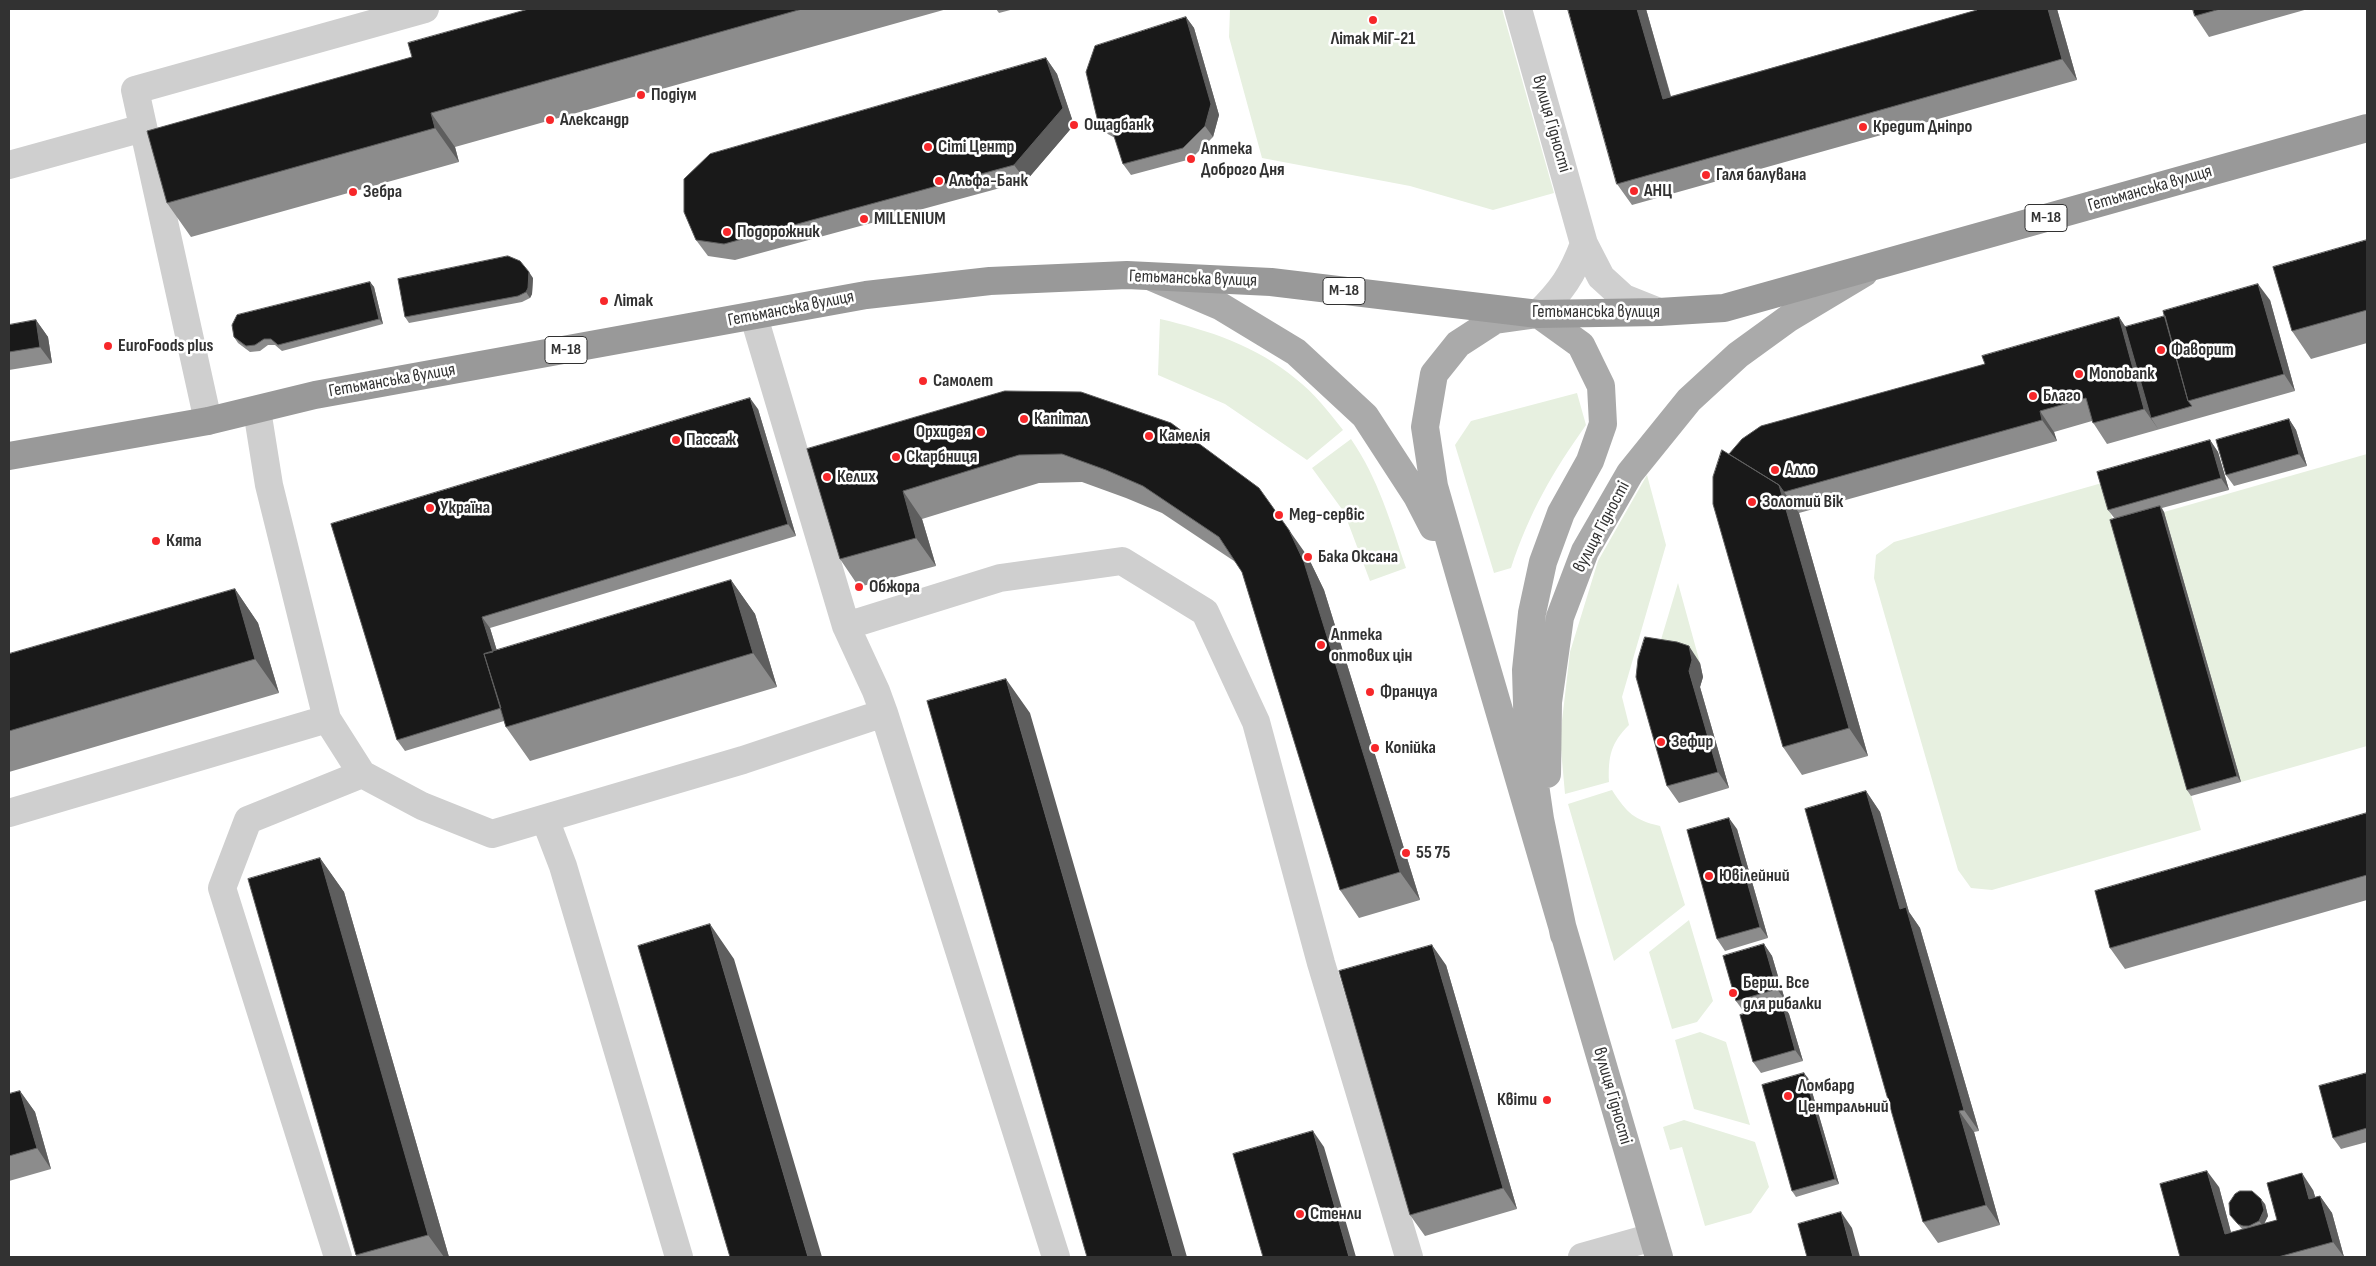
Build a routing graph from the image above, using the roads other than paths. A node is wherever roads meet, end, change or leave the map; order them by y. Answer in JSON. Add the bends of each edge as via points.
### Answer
{"nodes":[{"id":1,"x":425,"y":9,"type":"edge"},
{"id":2,"x":1518,"y":9,"type":"edge"},
{"id":3,"x":143,"y":128,"type":"junction"},
{"id":4,"x":2367,"y":128,"type":"edge"},
{"id":5,"x":9,"y":165,"type":"edge"},
{"id":6,"x":1584,"y":244,"type":"junction"},
{"id":7,"x":1879,"y":265,"type":"junction"},
{"id":8,"x":1149,"y":276,"type":"junction"},
{"id":9,"x":1659,"y":312,"type":"junction"},
{"id":10,"x":1538,"y":314,"type":"junction"},
{"id":11,"x":754,"y":317,"type":"junction"},
{"id":12,"x":257,"y":410,"type":"junction"},
{"id":13,"x":208,"y":421,"type":"junction"},
{"id":14,"x":9,"y":456,"type":"edge"},
{"id":15,"x":1462,"y":587,"type":"junction"},
{"id":16,"x":846,"y":626,"type":"junction"},
{"id":17,"x":884,"y":713,"type":"junction"},
{"id":18,"x":327,"y":719,"type":"junction"},
{"id":19,"x":362,"y":774,"type":"junction"},
{"id":20,"x":9,"y":813,"type":"edge"},
{"id":21,"x":545,"y":819,"type":"junction"},
{"id":22,"x":1564,"y":935,"type":"junction"},
{"id":23,"x":1656,"y":1247,"type":"edge"},
{"id":24,"x":338,"y":1257,"type":"edge"},
{"id":25,"x":679,"y":1257,"type":"edge"},
{"id":26,"x":1056,"y":1257,"type":"edge"},
{"id":27,"x":1409,"y":1257,"type":"edge"},
{"id":28,"x":1582,"y":1257,"type":"edge"}],
"edges":[{"from":1,"to":3,"type":"street","via":[[135,90]]},
{"from":2,"to":6,"type":"street","name":"вулиця Гідності"},
{"from":3,"to":5,"type":"street"},
{"from":3,"to":13,"type":"street"},
{"from":4,"to":7,"type":"highway","name":"Гетьманська вулиця","number":"М-18"},
{"from":6,"to":9,"type":"street","name":"вулиця Гідності","via":[[1601,277],[1624,298]]},
{"from":6,"to":10,"type":"street","via":[[1574,270],[1560,292]]},
{"from":7,"to":9,"type":"highway","name":"Гетьманська вулиця","number":"М-18","via":[[1724,308]]},
{"from":7,"to":22,"type":"main road","name":"вулиця Гідності","via":[[1789,318],[1738,355],[1689,400],[1630,473],[1585,551],[1560,617],[1548,702],[1547,790]]},
{"from":8,"to":10,"type":"highway","name":"Гетьманська вулиця","number":"М-18","via":[[1271,282]]},
{"from":8,"to":11,"type":"highway","name":"Гетьманська вулиця","number":"М-18","via":[[990,281],[866,295]]},
{"from":8,"to":15,"type":"main road","name":"вулиця Гідності","via":[[1220,306],[1296,352],[1365,416],[1417,496]]},
{"from":9,"to":10,"type":"highway","name":"Гетьманська вулиця","number":"М-18"},
{"from":10,"to":15,"type":"main road","name":"вулиця Гідності","via":[[1495,320],[1458,344],[1434,374],[1425,427],[1434,486]]},
{"from":10,"to":22,"type":"main road","name":"вулиця Гідності","via":[[1581,344],[1601,386],[1603,424],[1590,461],[1561,513],[1543,562],[1532,613],[1526,670],[1528,737],[1540,819]]},
{"from":11,"to":12,"type":"highway","name":"Гетьманська вулиця","number":"М-18","via":[[315,395]]},
{"from":11,"to":16,"type":"street"},
{"from":12,"to":13,"type":"highway","name":"Гетьманська вулиця","number":"М-18"},
{"from":12,"to":18,"type":"street","via":[[270,485]]},
{"from":13,"to":14,"type":"highway","name":"Гетьманська вулиця","number":"М-18"},
{"from":15,"to":22,"type":"main road","name":"вулиця Гідності"},
{"from":16,"to":17,"type":"street"},
{"from":16,"to":27,"type":"street","via":[[1000,578],[1122,561],[1205,612],[1256,722],[1321,963]]},
{"from":17,"to":21,"type":"street","via":[[743,760]]},
{"from":17,"to":26,"type":"street"},
{"from":18,"to":19,"type":"street"},
{"from":18,"to":20,"type":"street"},
{"from":19,"to":21,"type":"street","via":[[422,806],[492,834]]},
{"from":19,"to":24,"type":"street","via":[[248,820],[222,888]]},
{"from":21,"to":25,"type":"street","via":[[563,866]]},
{"from":22,"to":23,"type":"main road","name":"вулиця Гідності"},
{"from":23,"to":28,"type":"street"}]}
